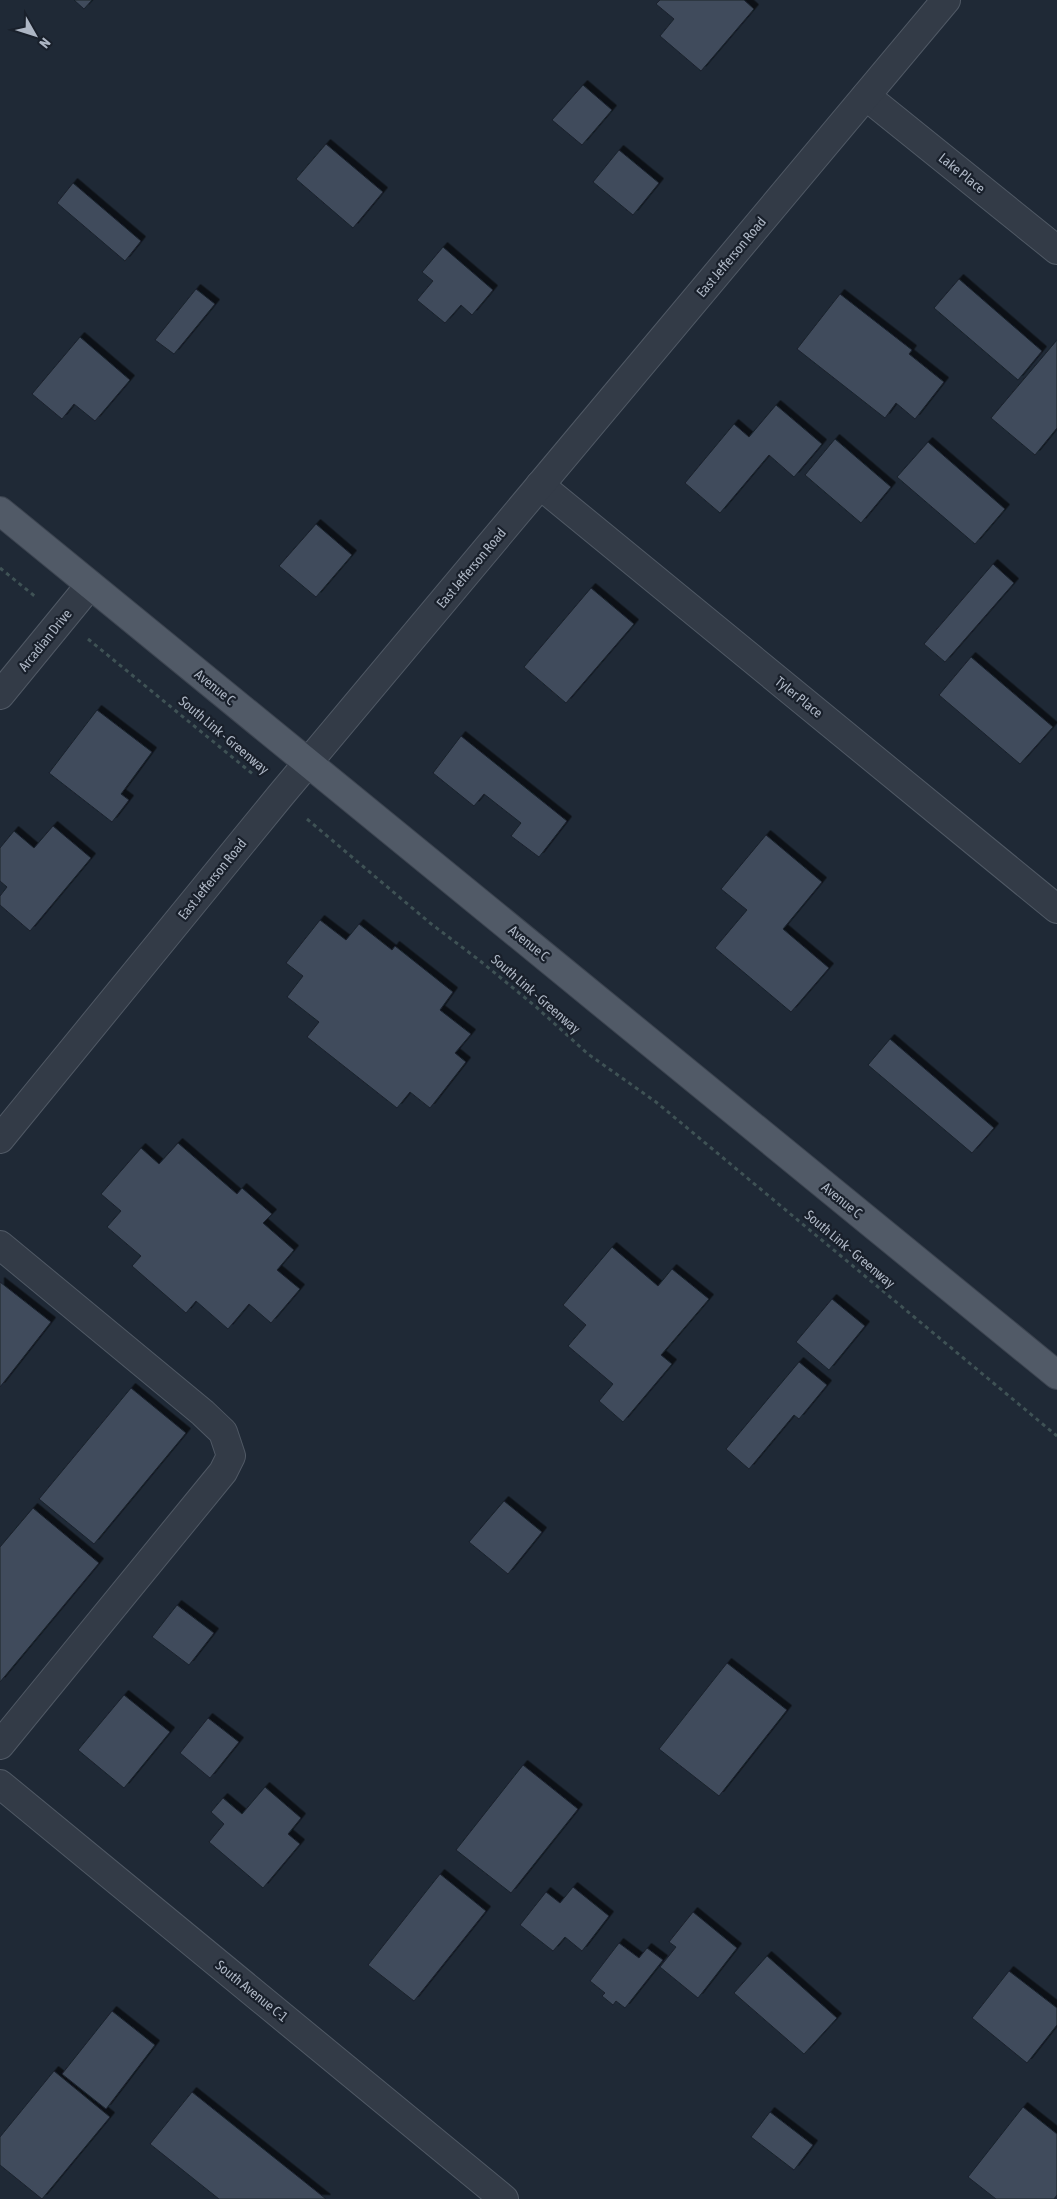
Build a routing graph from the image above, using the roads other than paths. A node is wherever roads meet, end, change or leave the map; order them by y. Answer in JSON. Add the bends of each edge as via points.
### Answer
{"nodes":[{"id":1,"x":946,"y":0,"type":"edge"},
{"id":2,"x":866,"y":96,"type":"junction"},
{"id":3,"x":1057,"y":250,"type":"edge"},
{"id":4,"x":540,"y":485,"type":"junction"},
{"id":5,"x":0,"y":512,"type":"edge"},
{"id":6,"x":90,"y":585,"type":"junction"},
{"id":7,"x":0,"y":695,"type":"edge"},
{"id":8,"x":308,"y":763,"type":"junction"},
{"id":9,"x":1057,"y":909,"type":"edge"},
{"id":10,"x":0,"y":1139,"type":"edge"},
{"id":11,"x":0,"y":1245,"type":"edge"},
{"id":12,"x":1057,"y":1375,"type":"edge"},
{"id":13,"x":0,"y":1745,"type":"edge"},
{"id":14,"x":0,"y":1784,"type":"edge"},
{"id":15,"x":504,"y":2199,"type":"edge"}],
"edges":[{"from":1,"to":2,"type":"street","name":"East Jefferson Road"},
{"from":2,"to":3,"type":"street","name":"Lake Place"},
{"from":2,"to":4,"type":"street","name":"East Jefferson Road"},
{"from":4,"to":8,"type":"street","name":"East Jefferson Road"},
{"from":4,"to":9,"type":"street","name":"Tyler Place"},
{"from":5,"to":6,"type":"main road","name":"Avenue C"},
{"from":6,"to":7,"type":"street","name":"Arcadian Drive"},
{"from":6,"to":8,"type":"main road","name":"Avenue C"},
{"from":8,"to":10,"type":"street","name":"East Jefferson Road"},
{"from":8,"to":12,"type":"main road","name":"Avenue C"},
{"from":11,"to":13,"type":"street","via":[[203,1413],[223,1432],[231,1456],[223,1472]]},
{"from":14,"to":15,"type":"street","name":"South Avenue C-1"}]}
